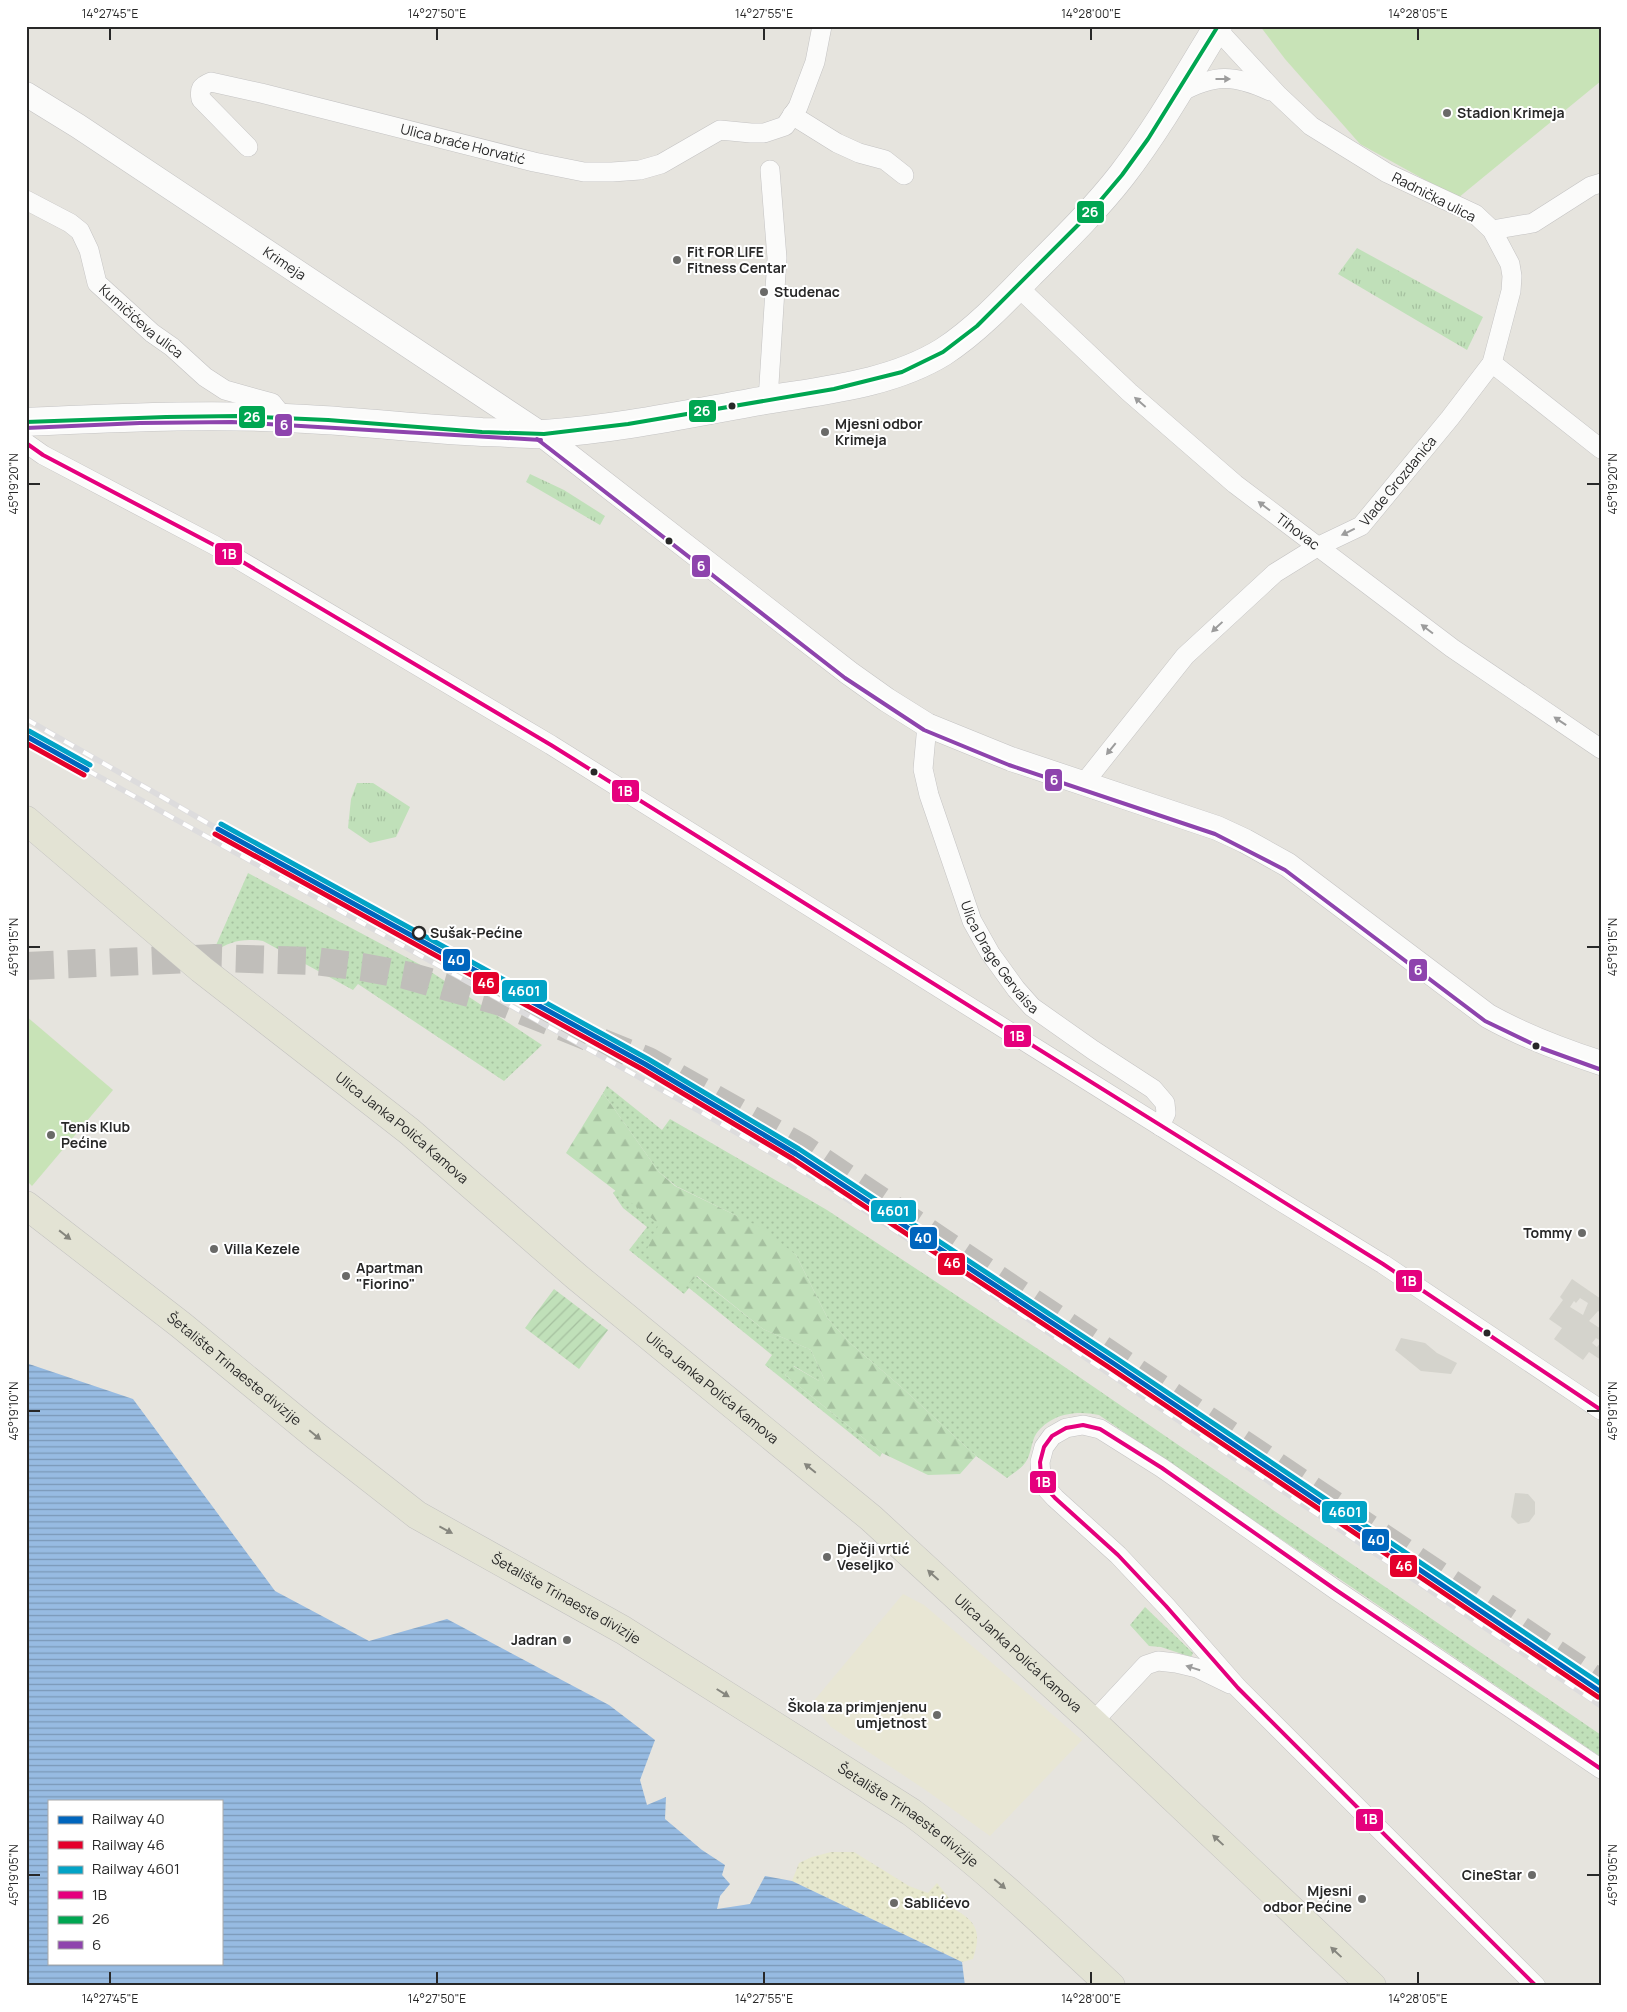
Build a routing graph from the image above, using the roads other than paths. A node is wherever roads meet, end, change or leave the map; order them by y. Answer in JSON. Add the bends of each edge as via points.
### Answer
{"nodes":[{"id":1,"x":822,"y":26,"type":"edge"},
{"id":2,"x":1216,"y":27,"type":"edge"},
{"id":3,"x":26,"y":94,"type":"edge"},
{"id":4,"x":1178,"y":94,"type":"junction"},
{"id":5,"x":1278,"y":95,"type":"junction"},
{"id":6,"x":792,"y":115,"type":"junction"},
{"id":7,"x":248,"y":147,"type":"dead end"},
{"id":8,"x":770,"y":170,"type":"dead end"},
{"id":9,"x":904,"y":175,"type":"dead end"},
{"id":10,"x":1601,"y":183,"type":"edge"},
{"id":11,"x":26,"y":200,"type":"edge"},
{"id":12,"x":1492,"y":230,"type":"junction"},
{"id":13,"x":1018,"y":287,"type":"junction"},
{"id":14,"x":1492,"y":363,"type":"junction"},
{"id":15,"x":768,"y":400,"type":"junction"},
{"id":16,"x":284,"y":418,"type":"junction"},
{"id":17,"x":26,"y":422,"type":"edge"},
{"id":18,"x":541,"y":434,"type":"junction"},
{"id":19,"x":26,"y":443,"type":"edge"},
{"id":20,"x":1601,"y":449,"type":"edge"},
{"id":21,"x":1317,"y":547,"type":"junction"},
{"id":22,"x":927,"y":725,"type":"junction"},
{"id":23,"x":1601,"y":749,"type":"edge"},
{"id":24,"x":1084,"y":783,"type":"junction"},
{"id":25,"x":26,"y":820,"type":"edge"},
{"id":26,"x":1600,"y":1061,"type":"edge"},
{"id":27,"x":1160,"y":1126,"type":"junction"},
{"id":28,"x":26,"y":1205,"type":"edge"},
{"id":29,"x":1601,"y":1410,"type":"edge"},
{"id":30,"x":1238,"y":1688,"type":"junction"},
{"id":31,"x":1094,"y":1722,"type":"junction"},
{"id":32,"x":1601,"y":1769,"type":"edge"},
{"id":33,"x":1111,"y":1986,"type":"edge"},
{"id":34,"x":1372,"y":1986,"type":"edge"},
{"id":35,"x":1536,"y":1986,"type":"edge"}],
"edges":[{"from":1,"to":6,"type":"street","name":"Ulica braće Horvatić","via":[[815,62]]},
{"from":2,"to":4,"type":"main road"},
{"from":2,"to":5,"type":"street","name":"Radnička ulica"},
{"from":3,"to":18,"type":"street","name":"Krimeja"},
{"from":4,"to":5,"type":"street","name":"Radnička ulica","one_way":true,"via":[[1198,82],[1216,78],[1251,82]]},
{"from":4,"to":13,"type":"main road","via":[[1120,177]]},
{"from":5,"to":12,"type":"street","name":"Radnička ulica","via":[[1311,126],[1365,161],[1474,214]]},
{"from":6,"to":7,"type":"street","name":"Ulica braće Horvatić","via":[[785,126],[764,133],[720,130],[669,160],[650,167],[584,172],[261,93],[211,82],[203,85],[199,91],[200,99]]},
{"from":6,"to":9,"type":"street","via":[[837,143],[885,160]]},
{"from":8,"to":15,"type":"street","via":[[778,258]]},
{"from":10,"to":12,"type":"street","name":"Radnička ulica","via":[[1533,223]]},
{"from":11,"to":16,"type":"street","name":"Kumičićeva ulica","via":[[80,232],[89,250],[97,283],[152,333],[225,390],[272,403]]},
{"from":12,"to":14,"type":"street","name":"Vlade Grozdanića","via":[[1510,264],[1512,276],[1512,291]]},
{"from":13,"to":15,"type":"main road","via":[[969,332],[921,364],[871,381]]},
{"from":21,"to":13,"type":"street","name":"Tihovac","one_way":true,"via":[[1235,484],[1151,411]]},
{"from":14,"to":20,"type":"street"},
{"from":14,"to":21,"type":"street","name":"Vlade Grozdanića","one_way":true,"via":[[1361,526]]},
{"from":15,"to":18,"type":"main road","via":[[617,426]]},
{"from":16,"to":17,"type":"main road","via":[[140,417]]},
{"from":16,"to":18,"type":"main road"},
{"from":18,"to":22,"type":"street","name":"Krimeja","via":[[849,673]]},
{"from":19,"to":27,"type":"street","via":[[214,545],[551,745]]},
{"from":23,"to":21,"type":"street","name":"Tihovac","one_way":true,"via":[[1452,648]]},
{"from":21,"to":24,"type":"street","name":"Vlade Grozdanića","one_way":true,"via":[[1275,573],[1185,656]]},
{"from":22,"to":24,"type":"street","name":"Krimeja"},
{"from":22,"to":27,"type":"street","name":"Ulica Drage Gervaisa","via":[[924,769],[929,795],[972,921],[990,953],[1032,1007],[1153,1089],[1165,1103],[1166,1113]]},
{"from":24,"to":26,"type":"street","name":"Krimeja","via":[[1217,828],[1245,841],[1288,865],[1488,1016],[1517,1033]]},
{"from":31,"to":25,"type":"main road","name":"Ulica Janka Polića Kamova","one_way":true,"via":[[871,1518],[577,1277],[409,1131],[201,969]]},
{"from":27,"to":29,"type":"street","via":[[1383,1264]]},
{"from":28,"to":33,"type":"main road","name":"Šetalište Trinaeste divizije","one_way":true,"via":[[417,1515],[623,1630],[911,1812],[1025,1905]]},
{"from":30,"to":31,"type":"street","one_way":true,"via":[[1197,1668],[1158,1661],[1146,1666]]},
{"from":30,"to":32,"type":"street","via":[[1118,1555],[1046,1486],[1040,1462],[1044,1447],[1052,1436],[1066,1428],[1083,1425],[1100,1429],[1162,1468]]},
{"from":30,"to":35,"type":"street"},
{"from":34,"to":31,"type":"main road","name":"Ulica Janka Polića Kamova","one_way":true}]}
